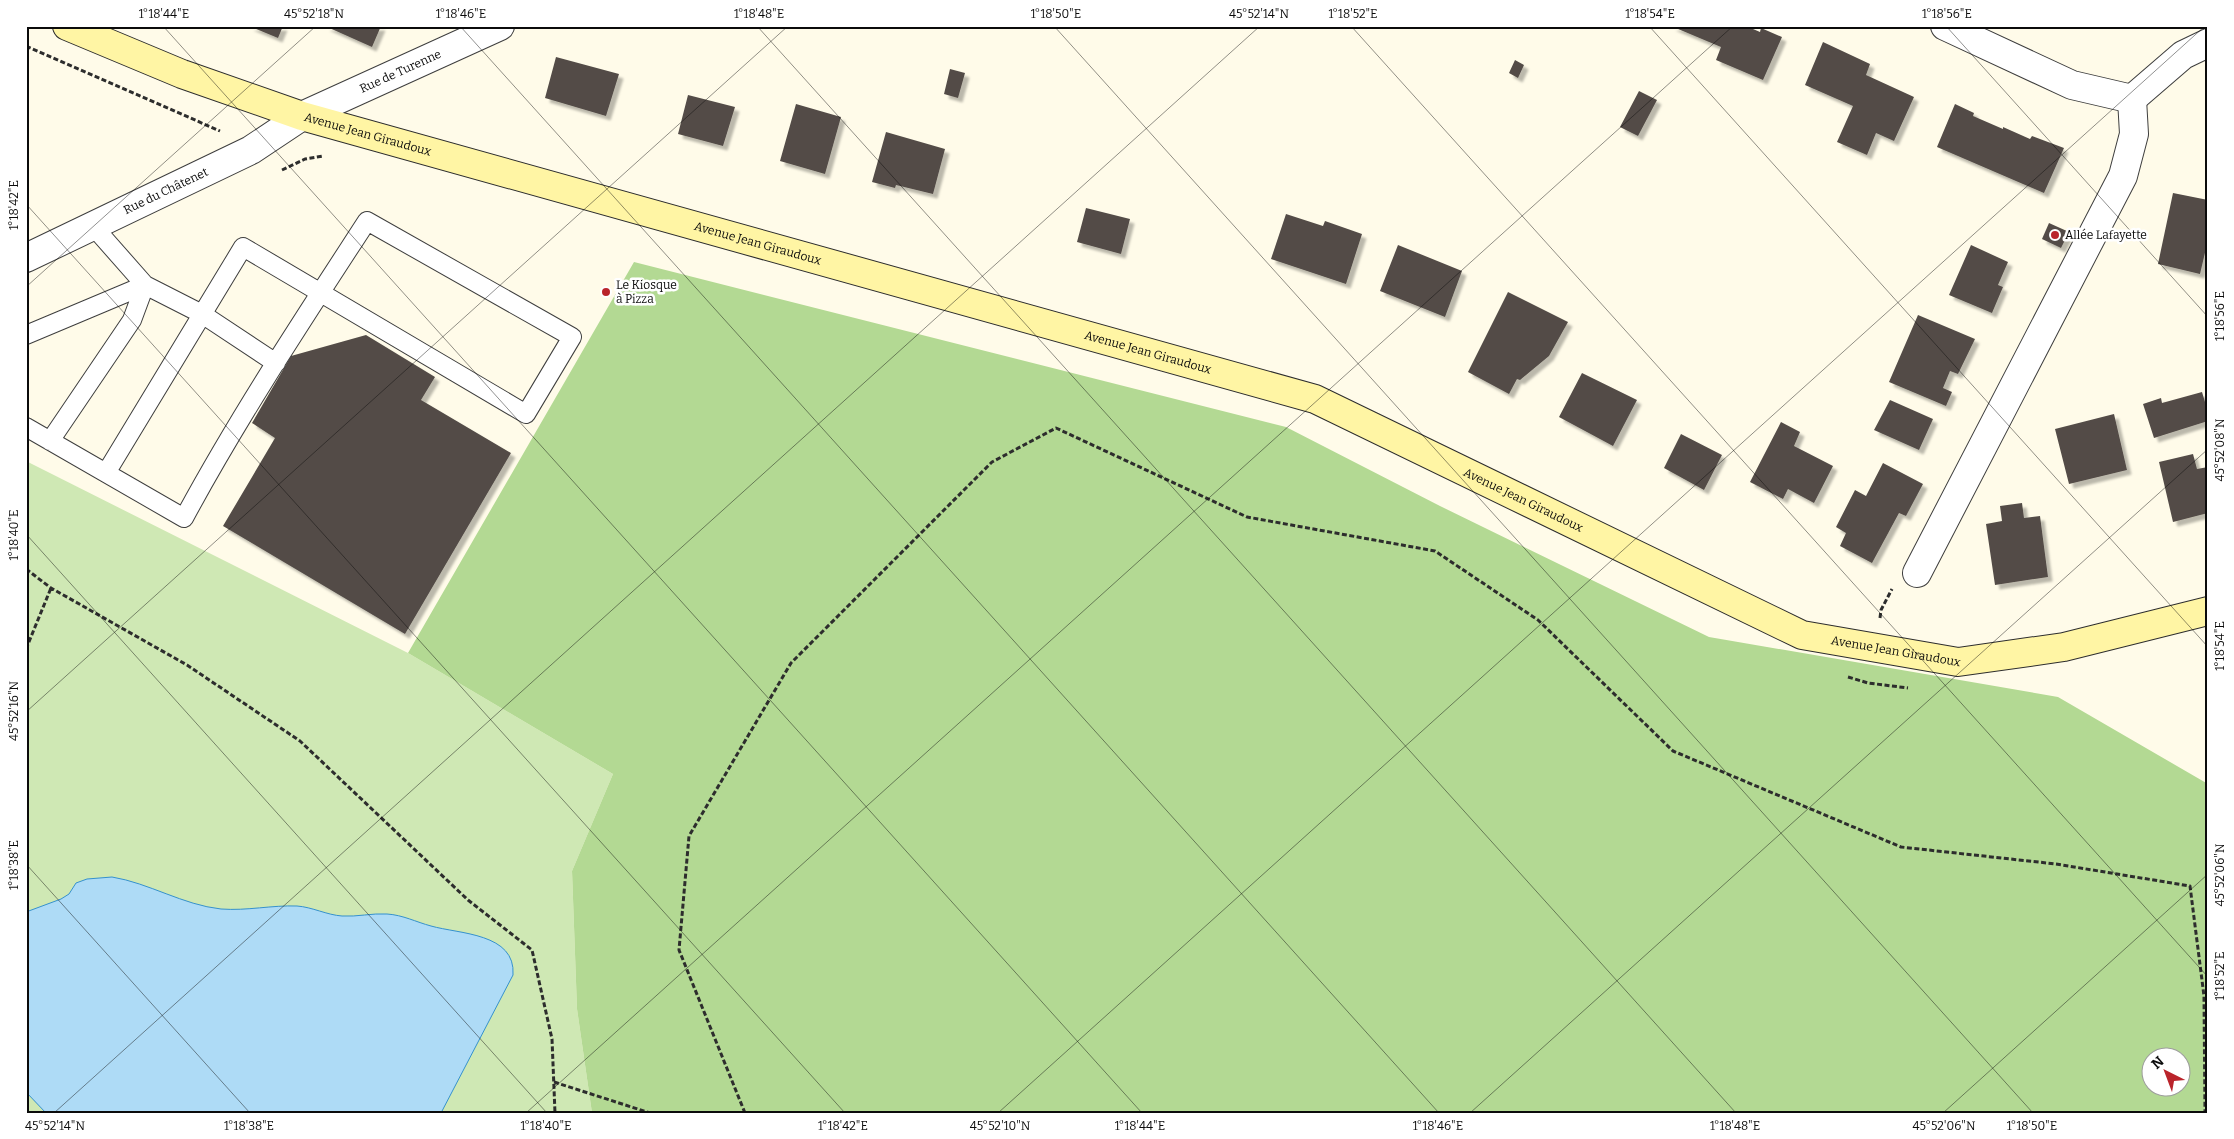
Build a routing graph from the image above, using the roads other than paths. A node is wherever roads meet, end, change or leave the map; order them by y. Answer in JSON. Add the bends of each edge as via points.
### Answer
{"nodes":[{"id":1,"x":68,"y":26,"type":"edge"},
{"id":2,"x":500,"y":26,"type":"edge"},
{"id":3,"x":1945,"y":26,"type":"edge"},
{"id":4,"x":2208,"y":43,"type":"edge"},
{"id":5,"x":2132,"y":99,"type":"junction"},
{"id":6,"x":302,"y":116,"type":"junction"},
{"id":7,"x":93,"y":226,"type":"junction"},
{"id":8,"x":26,"y":258,"type":"edge"},
{"id":9,"x":145,"y":285,"type":"junction"},
{"id":10,"x":321,"y":292,"type":"junction"},
{"id":11,"x":202,"y":314,"type":"junction"},
{"id":12,"x":26,"y":335,"type":"edge"},
{"id":13,"x":276,"y":363,"type":"junction"},
{"id":14,"x":26,"y":427,"type":"edge"},
{"id":15,"x":50,"y":441,"type":"junction"},
{"id":16,"x":106,"y":473,"type":"junction"},
{"id":17,"x":1917,"y":573,"type":"dead end"},
{"id":18,"x":2208,"y":611,"type":"edge"}],
"edges":[{"from":1,"to":6,"type":"street","name":"Avenue Jean Giraudoux","via":[[182,74]]},
{"from":2,"to":6,"type":"street","name":"Rue de Turenne"},
{"from":3,"to":5,"type":"street","via":[[2072,85]]},
{"from":4,"to":5,"type":"street","via":[[2183,55]]},
{"from":5,"to":17,"type":"street","via":[[2134,134],[2123,176]]},
{"from":6,"to":7,"type":"street","name":"Rue du Châtenet","via":[[252,150]]},
{"from":6,"to":18,"type":"street","name":"Avenue Jean Giraudoux","via":[[1315,399],[1802,635],[1958,662],[2064,648]]},
{"from":7,"to":8,"type":"street","name":"Rue du Châtenet"},
{"from":7,"to":9,"type":"lane"},
{"from":9,"to":11,"type":"lane"},
{"from":9,"to":12,"type":"lane"},
{"from":9,"to":15,"type":"lane","via":[[132,320]]},
{"from":10,"to":10,"type":"lane","via":[[366,221],[572,337],[526,414]]},
{"from":10,"to":11,"type":"lane","via":[[243,247]]},
{"from":10,"to":13,"type":"lane"},
{"from":11,"to":13,"type":"lane"},
{"from":11,"to":16,"type":"lane"},
{"from":13,"to":16,"type":"lane","via":[[184,518]]},
{"from":14,"to":15,"type":"lane"},
{"from":15,"to":16,"type":"lane"}]}
